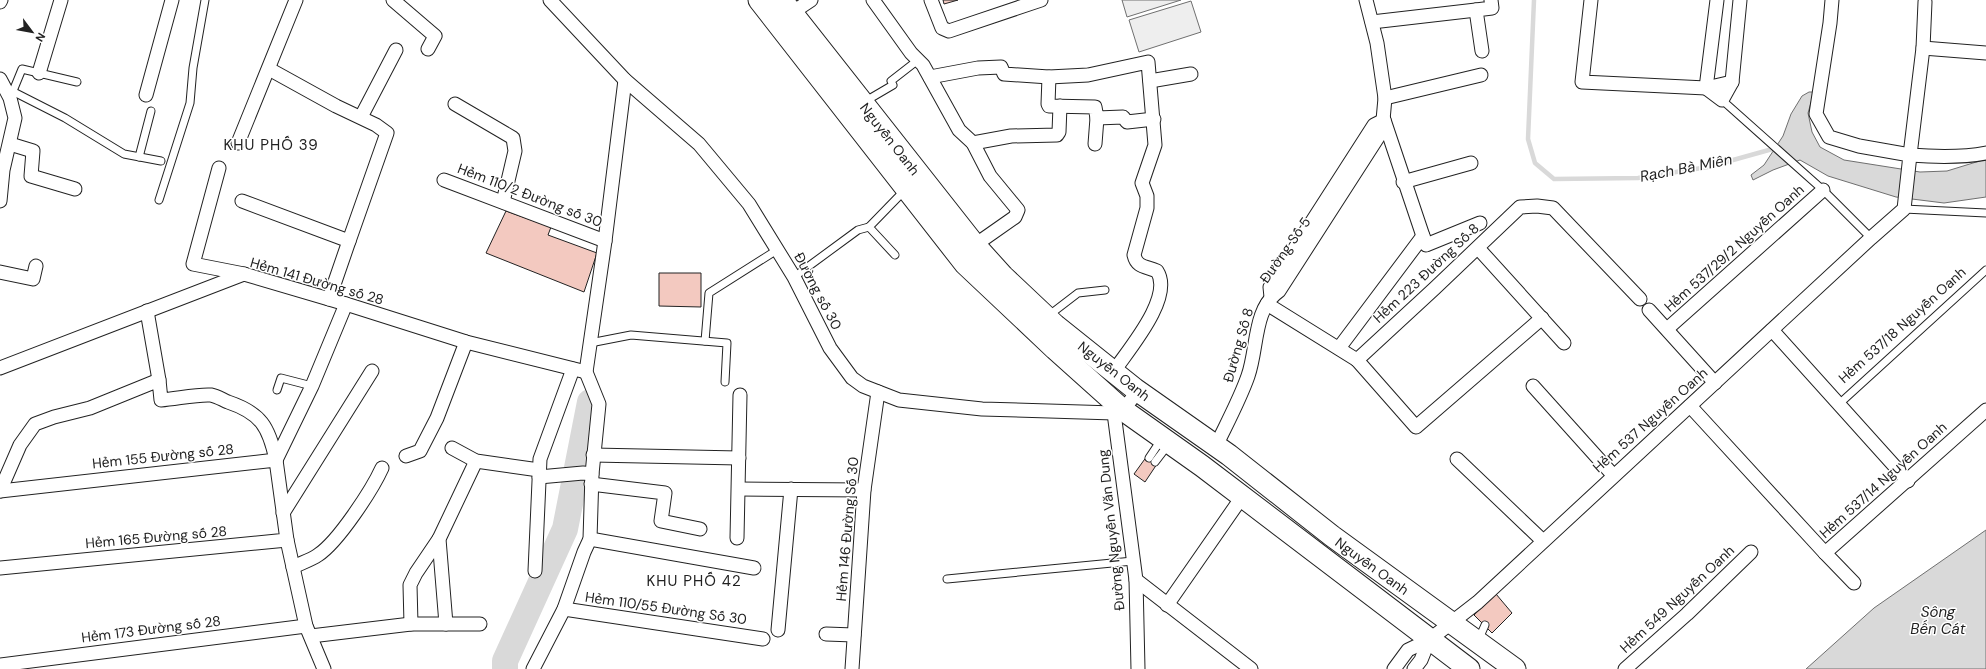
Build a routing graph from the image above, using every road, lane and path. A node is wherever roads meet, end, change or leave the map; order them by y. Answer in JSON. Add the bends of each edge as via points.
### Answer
{"nodes":[{"id":1,"x":61,"y":0,"type":"edge"},
{"id":2,"x":172,"y":0,"type":"edge"},
{"id":3,"x":205,"y":0,"type":"edge"},
{"id":4,"x":296,"y":0,"type":"edge"},
{"id":5,"x":392,"y":0,"type":"edge"},
{"id":6,"x":550,"y":0,"type":"edge"},
{"id":7,"x":758,"y":0,"type":"edge"},
{"id":8,"x":811,"y":0,"type":"edge"},
{"id":9,"x":872,"y":0,"type":"edge"},
{"id":10,"x":931,"y":0,"type":"edge"},
{"id":11,"x":1041,"y":0,"type":"edge"},
{"id":12,"x":1366,"y":0,"type":"edge"},
{"id":13,"x":1492,"y":0,"type":"edge"},
{"id":14,"x":1591,"y":0,"type":"edge"},
{"id":15,"x":1717,"y":0,"type":"edge"},
{"id":16,"x":1740,"y":0,"type":"edge"},
{"id":17,"x":1832,"y":0,"type":"edge"},
{"id":18,"x":1925,"y":2,"type":"dead end"},
{"id":19,"x":787,"y":6,"type":"edge"},
{"id":20,"x":1476,"y":10,"type":"junction"},
{"id":21,"x":1372,"y":22,"type":"junction"},
{"id":22,"x":1923,"y":48,"type":"junction"},
{"id":23,"x":428,"y":49,"type":"dead end"},
{"id":24,"x":396,"y":50,"type":"dead end"},
{"id":25,"x":1482,"y":51,"type":"dead end"},
{"id":26,"x":1986,"y":53,"type":"edge"},
{"id":27,"x":915,"y":56,"type":"junction"},
{"id":28,"x":269,"y":69,"type":"junction"},
{"id":29,"x":39,"y":73,"type":"junction"},
{"id":30,"x":1191,"y":74,"type":"dead end"},
{"id":31,"x":1481,"y":75,"type":"dead end"},
{"id":32,"x":930,"y":77,"type":"junction"},
{"id":33,"x":1049,"y":77,"type":"junction"},
{"id":34,"x":625,"y":80,"type":"junction"},
{"id":35,"x":1150,"y":81,"type":"junction"},
{"id":36,"x":77,"y":82,"type":"dead end"},
{"id":37,"x":1732,"y":82,"type":"junction"},
{"id":38,"x":6,"y":86,"type":"edge"},
{"id":39,"x":1706,"y":88,"type":"junction"},
{"id":40,"x":146,"y":96,"type":"dead end"},
{"id":41,"x":1385,"y":98,"type":"junction"},
{"id":42,"x":1722,"y":100,"type":"junction"},
{"id":43,"x":862,"y":103,"type":"junction"},
{"id":44,"x":455,"y":104,"type":"dead end"},
{"id":45,"x":1060,"y":106,"type":"junction"},
{"id":46,"x":151,"y":111,"type":"dead end"},
{"id":47,"x":361,"y":118,"type":"junction"},
{"id":48,"x":1097,"y":118,"type":"junction"},
{"id":49,"x":1154,"y":119,"type":"junction"},
{"id":50,"x":1384,"y":120,"type":"junction"},
{"id":51,"x":238,"y":143,"type":"dead end"},
{"id":52,"x":972,"y":143,"type":"junction"},
{"id":53,"x":10,"y":144,"type":"junction"},
{"id":54,"x":1095,"y":144,"type":"dead end"},
{"id":55,"x":1986,"y":153,"type":"edge"},
{"id":56,"x":139,"y":157,"type":"junction"},
{"id":57,"x":1910,"y":160,"type":"junction"},
{"id":58,"x":3,"y":161,"type":"edge"},
{"id":59,"x":161,"y":161,"type":"dead end"},
{"id":60,"x":1471,"y":163,"type":"dead end"},
{"id":61,"x":219,"y":168,"type":"dead end"},
{"id":62,"x":444,"y":180,"type":"dead end"},
{"id":63,"x":1403,"y":182,"type":"junction"},
{"id":64,"x":1820,"y":187,"type":"junction"},
{"id":65,"x":75,"y":189,"type":"dead end"},
{"id":66,"x":907,"y":189,"type":"junction"},
{"id":67,"x":159,"y":200,"type":"dead end"},
{"id":68,"x":0,"y":201,"type":"edge"},
{"id":69,"x":242,"y":201,"type":"dead end"},
{"id":70,"x":503,"y":202,"type":"junction"},
{"id":71,"x":1905,"y":205,"type":"junction"},
{"id":72,"x":1986,"y":213,"type":"edge"},
{"id":73,"x":1480,"y":223,"type":"dead end"},
{"id":74,"x":869,"y":227,"type":"junction"},
{"id":75,"x":1423,"y":236,"type":"junction"},
{"id":76,"x":1870,"y":238,"type":"junction"},
{"id":77,"x":349,"y":241,"type":"junction"},
{"id":78,"x":605,"y":241,"type":"junction"},
{"id":79,"x":975,"y":245,"type":"junction"},
{"id":80,"x":1478,"y":248,"type":"junction"},
{"id":81,"x":777,"y":250,"type":"junction"},
{"id":82,"x":895,"y":255,"type":"dead end"},
{"id":83,"x":36,"y":266,"type":"dead end"},
{"id":84,"x":1986,"y":270,"type":"edge"},
{"id":85,"x":0,"y":272,"type":"edge"},
{"id":86,"x":244,"y":274,"type":"junction"},
{"id":87,"x":794,"y":277,"type":"junction"},
{"id":88,"x":1105,"y":290,"type":"dead end"},
{"id":89,"x":329,"y":299,"type":"junction"},
{"id":90,"x":1640,"y":299,"type":"dead end"},
{"id":91,"x":1269,"y":301,"type":"junction"},
{"id":92,"x":346,"y":304,"type":"junction"},
{"id":93,"x":1649,"y":310,"type":"dead end"},
{"id":94,"x":147,"y":311,"type":"junction"},
{"id":95,"x":1047,"y":317,"type":"junction"},
{"id":96,"x":1542,"y":318,"type":"junction"},
{"id":97,"x":1667,"y":329,"type":"junction"},
{"id":98,"x":1772,"y":330,"type":"junction"},
{"id":99,"x":705,"y":341,"type":"junction"},
{"id":100,"x":466,"y":342,"type":"junction"},
{"id":101,"x":590,"y":343,"type":"junction"},
{"id":102,"x":1564,"y":343,"type":"dead end"},
{"id":103,"x":1339,"y":348,"type":"junction"},
{"id":104,"x":1357,"y":360,"type":"junction"},
{"id":105,"x":0,"y":368,"type":"edge"},
{"id":106,"x":573,"y":369,"type":"junction"},
{"id":107,"x":372,"y":371,"type":"dead end"},
{"id":108,"x":1114,"y":371,"type":"junction"},
{"id":109,"x":586,"y":372,"type":"junction"},
{"id":110,"x":159,"y":380,"type":"junction"},
{"id":111,"x":725,"y":382,"type":"dead end"},
{"id":112,"x":1715,"y":383,"type":"junction"},
{"id":113,"x":312,"y":386,"type":"junction"},
{"id":114,"x":1533,"y":386,"type":"dead end"},
{"id":115,"x":277,"y":390,"type":"dead end"},
{"id":116,"x":1138,"y":391,"type":"junction"},
{"id":117,"x":878,"y":392,"type":"junction"},
{"id":118,"x":740,"y":396,"type":"dead end"},
{"id":119,"x":1839,"y":404,"type":"junction"},
{"id":120,"x":1690,"y":406,"type":"junction"},
{"id":121,"x":1986,"y":410,"type":"edge"},
{"id":122,"x":1118,"y":411,"type":"junction"},
{"id":123,"x":1166,"y":441,"type":"junction"},
{"id":124,"x":1216,"y":446,"type":"junction"},
{"id":125,"x":452,"y":448,"type":"dead end"},
{"id":126,"x":593,"y":455,"type":"junction"},
{"id":127,"x":406,"y":456,"type":"dead end"},
{"id":128,"x":739,"y":458,"type":"junction"},
{"id":129,"x":1149,"y":458,"type":"dead end"},
{"id":130,"x":1457,"y":459,"type":"dead end"},
{"id":131,"x":276,"y":460,"type":"junction"},
{"id":132,"x":476,"y":461,"type":"junction"},
{"id":133,"x":1155,"y":462,"type":"dead end"},
{"id":134,"x":1202,"y":466,"type":"junction"},
{"id":135,"x":382,"y":468,"type":"dead end"},
{"id":136,"x":539,"y":473,"type":"junction"},
{"id":137,"x":1613,"y":475,"type":"junction"},
{"id":138,"x":589,"y":477,"type":"junction"},
{"id":139,"x":1908,"y":481,"type":"junction"},
{"id":140,"x":739,"y":489,"type":"junction"},
{"id":141,"x":791,"y":490,"type":"junction"},
{"id":142,"x":864,"y":490,"type":"junction"},
{"id":143,"x":0,"y":491,"type":"edge"},
{"id":144,"x":1242,"y":497,"type":"junction"},
{"id":145,"x":282,"y":513,"type":"junction"},
{"id":146,"x":700,"y":529,"type":"dead end"},
{"id":147,"x":737,"y":538,"type":"dead end"},
{"id":148,"x":439,"y":539,"type":"junction"},
{"id":149,"x":287,"y":540,"type":"junction"},
{"id":150,"x":590,"y":540,"type":"junction"},
{"id":151,"x":1542,"y":541,"type":"junction"},
{"id":152,"x":1752,"y":552,"type":"dead end"},
{"id":153,"x":1825,"y":553,"type":"junction"},
{"id":154,"x":1133,"y":561,"type":"junction"},
{"id":155,"x":293,"y":567,"type":"junction"},
{"id":156,"x":0,"y":568,"type":"edge"},
{"id":157,"x":754,"y":568,"type":"dead end"},
{"id":158,"x":535,"y":572,"type":"dead end"},
{"id":159,"x":947,"y":579,"type":"dead end"},
{"id":160,"x":1136,"y":580,"type":"junction"},
{"id":161,"x":1854,"y":583,"type":"dead end"},
{"id":162,"x":1167,"y":604,"type":"junction"},
{"id":163,"x":564,"y":609,"type":"junction"},
{"id":164,"x":1450,"y":623,"type":"junction"},
{"id":165,"x":411,"y":624,"type":"junction"},
{"id":166,"x":446,"y":624,"type":"junction"},
{"id":167,"x":480,"y":624,"type":"dead end"},
{"id":168,"x":778,"y":630,"type":"dead end"},
{"id":169,"x":308,"y":631,"type":"junction"},
{"id":170,"x":826,"y":634,"type":"dead end"},
{"id":171,"x":854,"y":635,"type":"junction"},
{"id":172,"x":763,"y":639,"type":"dead end"},
{"id":173,"x":1429,"y":640,"type":"junction"},
{"id":174,"x":0,"y":665,"type":"edge"},
{"id":175,"x":324,"y":669,"type":"edge"},
{"id":176,"x":533,"y":669,"type":"edge"},
{"id":177,"x":852,"y":669,"type":"edge"},
{"id":178,"x":1138,"y":669,"type":"edge"},
{"id":179,"x":1251,"y":669,"type":"edge"},
{"id":180,"x":1394,"y":669,"type":"edge"},
{"id":181,"x":1414,"y":669,"type":"edge"},
{"id":182,"x":1469,"y":669,"type":"edge"},
{"id":183,"x":1515,"y":669,"type":"edge"},
{"id":184,"x":1625,"y":669,"type":"edge"}],
"edges":[{"from":1,"to":29,"type":"street"},
{"from":2,"to":40,"type":"street"},
{"from":3,"to":67,"type":"lane","via":[[193,68],[190,103],[180,141]]},
{"from":4,"to":28,"type":"street"},
{"from":5,"to":23,"type":"street","via":[[435,36]]},
{"from":6,"to":34,"type":"street","name":"Đường số 30"},
{"from":7,"to":66,"type":"main road","name":"Nguyễn Oanh"},
{"from":8,"to":19,"type":"street"},
{"from":9,"to":27,"type":"street"},
{"from":10,"to":11,"type":"street","via":[[942,28],[949,31]]},
{"from":12,"to":21,"type":"street"},
{"from":13,"to":20,"type":"street","via":[[1492,8]]},
{"from":14,"to":39,"type":"street","via":[[1582,82]]},
{"from":15,"to":39,"type":"street"},
{"from":16,"to":37,"type":"street"},
{"from":17,"to":57,"type":"street","via":[[1816,114],[1829,137]]},
{"from":18,"to":22,"type":"street"},
{"from":19,"to":43,"type":"main road","name":"Nguyễn Oanh"},
{"from":20,"to":21,"type":"street"},
{"from":20,"to":25,"type":"street"},
{"from":21,"to":41,"type":"street"},
{"from":22,"to":26,"type":"street"},
{"from":22,"to":57,"type":"street"},
{"from":24,"to":47,"type":"street"},
{"from":27,"to":32,"type":"street"},
{"from":27,"to":43,"type":"lane","via":[[891,81],[893,85]]},
{"from":28,"to":47,"type":"street"},
{"from":28,"to":51,"type":"street"},
{"from":29,"to":36,"type":"lane"},
{"from":29,"to":38,"type":"lane","via":[[22,69]]},
{"from":30,"to":35,"type":"street"},
{"from":31,"to":41,"type":"street"},
{"from":32,"to":33,"type":"street","via":[[978,68],[1001,67],[1004,74]]},
{"from":32,"to":52,"type":"street","via":[[959,130]]},
{"from":33,"to":35,"type":"street","via":[[1088,75],[1146,62],[1149,64]]},
{"from":33,"to":45,"type":"street","via":[[1048,104]]},
{"from":34,"to":78,"type":"street"},
{"from":34,"to":81,"type":"street","name":"Đường số 30","via":[[699,144],[749,204]]},
{"from":35,"to":49,"type":"street"},
{"from":37,"to":39,"type":"street"},
{"from":37,"to":42,"type":"street"},
{"from":38,"to":53,"type":"street","via":[[15,118]]},
{"from":38,"to":56,"type":"lane","via":[[124,154]]},
{"from":39,"to":42,"type":"street"},
{"from":41,"to":50,"type":"street"},
{"from":42,"to":64,"type":"lane"},
{"from":43,"to":79,"type":"main road","name":"Nguyễn Oanh"},
{"from":44,"to":70,"type":"street","via":[[513,138],[515,151]]},
{"from":45,"to":48,"type":"street","via":[[1095,107]]},
{"from":45,"to":52,"type":"street","via":[[1057,135],[1011,136]]},
{"from":46,"to":56,"type":"lane"},
{"from":47,"to":77,"type":"street","via":[[387,133]]},
{"from":48,"to":49,"type":"street","via":[[1123,117],[1127,122]]},
{"from":48,"to":54,"type":"street"},
{"from":49,"to":108,"type":"street","via":[[1155,145],[1142,183],[1147,196],[1147,208],[1134,255],[1135,262],[1157,271],[1160,294],[1156,308]]},
{"from":50,"to":63,"type":"street"},
{"from":50,"to":91,"type":"street","name":"Đường Số 5","via":[[1374,125],[1270,287]]},
{"from":52,"to":79,"type":"street","via":[[990,176],[1018,210],[1015,217]]},
{"from":53,"to":58,"type":"street"},
{"from":53,"to":65,"type":"street","via":[[33,151],[31,176]]},
{"from":55,"to":57,"type":"street"},
{"from":56,"to":59,"type":"lane"},
{"from":57,"to":71,"type":"street"},
{"from":58,"to":68,"type":"street"},
{"from":60,"to":63,"type":"street"},
{"from":61,"to":86,"type":"street","via":[[194,264]]},
{"from":62,"to":70,"type":"street","name":"Hẻm 110/2 Đường số 30"},
{"from":63,"to":75,"type":"street"},
{"from":64,"to":76,"type":"lane"},
{"from":64,"to":97,"type":"street","name":"Hẻm 537/29/2 Nguyễn Oanh"},
{"from":66,"to":74,"type":"lane"},
{"from":66,"to":122,"type":"main road","name":"Nguyễn Oanh","via":[[965,264]]},
{"from":69,"to":77,"type":"street"},
{"from":70,"to":78,"type":"street","name":"Hẻm 110/2 Đường số 30"},
{"from":71,"to":72,"type":"lane"},
{"from":71,"to":76,"type":"street","name":"Hẻm 537 Nguyễn Oanh"},
{"from":73,"to":75,"type":"street","via":[[1426,245]]},
{"from":74,"to":82,"type":"lane"},
{"from":74,"to":87,"type":"lane","via":[[858,230]]},
{"from":75,"to":103,"type":"street","name":"Hẻm 223 Đường Số 8"},
{"from":76,"to":98,"type":"street","name":"Hẻm 537 Nguyễn Oanh"},
{"from":77,"to":89,"type":"street"},
{"from":78,"to":101,"type":"street"},
{"from":79,"to":95,"type":"main road","name":"Nguyễn Oanh","via":[[1003,276]]},
{"from":80,"to":90,"type":"street","name":"Hẻm 223 Đường Số 8","via":[[1520,207],[1553,208]]},
{"from":80,"to":96,"type":"street"},
{"from":80,"to":104,"type":"street","name":"Hẻm 223 Đường Số 8"},
{"from":81,"to":87,"type":"street","name":"Đường số 30"},
{"from":81,"to":99,"type":"lane","via":[[710,293]]},
{"from":83,"to":85,"type":"street","via":[[33,279]]},
{"from":84,"to":119,"type":"lane","name":"Hẻm 537/18 Nguyễn Oanh"},
{"from":86,"to":89,"type":"street","name":"Hẻm 141 Đường số 28"},
{"from":86,"to":94,"type":"street","name":"Hẻm 141 Đường số 28"},
{"from":87,"to":117,"type":"street","name":"Đường số 30","via":[[830,348],[852,378]]},
{"from":88,"to":95,"type":"lane","via":[[1078,293]]},
{"from":89,"to":92,"type":"street","name":"Hẻm 141 Đường số 28"},
{"from":91,"to":103,"type":"street"},
{"from":91,"to":124,"type":"street","name":"Đường Số 8","via":[[1263,309],[1248,375]]},
{"from":92,"to":100,"type":"street","name":"Hẻm 141 Đường số 28"},
{"from":92,"to":113,"type":"street"},
{"from":93,"to":97,"type":"street"},
{"from":94,"to":105,"type":"street","name":"Hẻm 141 Đường số 28"},
{"from":94,"to":110,"type":"street"},
{"from":95,"to":108,"type":"main road","name":"Nguyễn Oanh"},
{"from":96,"to":102,"type":"street"},
{"from":96,"to":104,"type":"street","via":[[1416,427]]},
{"from":97,"to":112,"type":"street"},
{"from":98,"to":112,"type":"street","name":"Hẻm 537 Nguyễn Oanh"},
{"from":98,"to":119,"type":"street","name":"Hẻm 537/18 Nguyễn Oanh"},
{"from":99,"to":101,"type":"lane","via":[[631,336]]},
{"from":99,"to":111,"type":"lane","via":[[727,343]]},
{"from":100,"to":106,"type":"street","name":"Hẻm 141 Đường số 28"},
{"from":100,"to":127,"type":"street","via":[[437,418],[420,451]]},
{"from":101,"to":109,"type":"street"},
{"from":103,"to":104,"type":"street"},
{"from":106,"to":109,"type":"street","name":"Hẻm 141 Đường số 28"},
{"from":106,"to":136,"type":"street","via":[[540,459]]},
{"from":107,"to":145,"type":"street"},
{"from":108,"to":116,"type":"main road","name":"Nguyễn Oanh"},
{"from":109,"to":126,"type":"street","via":[[599,404]]},
{"from":110,"to":131,"type":"street","via":[[161,400],[211,395],[244,407],[255,414],[271,438]]},
{"from":110,"to":143,"type":"street","via":[[90,408],[35,424],[20,445]]},
{"from":112,"to":120,"type":"street","name":"Hẻm 537 Nguyễn Oanh"},
{"from":113,"to":115,"type":"lane","via":[[281,378]]},
{"from":113,"to":131,"type":"street"},
{"from":114,"to":137,"type":"street"},
{"from":116,"to":122,"type":"street"},
{"from":116,"to":124,"type":"main road","name":"Nguyễn Oanh"},
{"from":117,"to":122,"type":"street","name":"Đường số 30","via":[[899,400],[982,409]]},
{"from":117,"to":142,"type":"street","name":"Hẻm 146 Đường Số 30"},
{"from":118,"to":128,"type":"street"},
{"from":119,"to":139,"type":"street","name":"Hẻm 537/18 Nguyễn Oanh"},
{"from":120,"to":137,"type":"street","name":"Hẻm 537 Nguyễn Oanh"},
{"from":120,"to":153,"type":"street","name":"Hẻm 537/14 Nguyễn Oanh"},
{"from":121,"to":139,"type":"street","name":"Hẻm 537/14 Nguyễn Oanh"},
{"from":122,"to":123,"type":"main road","name":"Nguyễn Oanh"},
{"from":122,"to":154,"type":"street","name":"Đường Nguyễn Văn Dung"},
{"from":123,"to":129,"type":"lane"},
{"from":123,"to":133,"type":"lane"},
{"from":123,"to":134,"type":"main road","name":"Nguyễn Oanh"},
{"from":124,"to":134,"type":"main road"},
{"from":124,"to":164,"type":"main road","name":"Nguyễn Oanh"},
{"from":125,"to":132,"type":"street"},
{"from":126,"to":128,"type":"street"},
{"from":126,"to":138,"type":"street"},
{"from":128,"to":140,"type":"street"},
{"from":130,"to":151,"type":"street"},
{"from":131,"to":143,"type":"street","name":"Hẻm 155 Đường số 28"},
{"from":131,"to":145,"type":"street"},
{"from":132,"to":136,"type":"street"},
{"from":132,"to":148,"type":"street"},
{"from":134,"to":144,"type":"main road","name":"Nguyễn Oanh"},
{"from":135,"to":155,"type":"street","via":[[364,500],[334,539],[319,554]]},
{"from":136,"to":138,"type":"street"},
{"from":136,"to":158,"type":"street"},
{"from":137,"to":151,"type":"street","name":"Hẻm 537 Nguyễn Oanh"},
{"from":138,"to":146,"type":"street","via":[[665,492],[661,521]]},
{"from":138,"to":150,"type":"street"},
{"from":139,"to":153,"type":"street","name":"Hẻm 537/14 Nguyễn Oanh"},
{"from":140,"to":141,"type":"street"},
{"from":140,"to":147,"type":"street"},
{"from":141,"to":142,"type":"street"},
{"from":141,"to":168,"type":"street"},
{"from":142,"to":171,"type":"street","name":"Hẻm 146 Đường Số 30"},
{"from":144,"to":162,"type":"street"},
{"from":144,"to":173,"type":"main road","name":"Nguyễn Oanh"},
{"from":145,"to":149,"type":"street"},
{"from":148,"to":165,"type":"street","via":[[410,585]]},
{"from":148,"to":166,"type":"street"},
{"from":149,"to":155,"type":"street"},
{"from":149,"to":156,"type":"street","name":"Hẻm 165 Đường số 28"},
{"from":150,"to":157,"type":"street"},
{"from":150,"to":163,"type":"street"},
{"from":151,"to":164,"type":"street","name":"Hẻm 537 Nguyễn Oanh","via":[[1480,604]]},
{"from":152,"to":184,"type":"street","name":"Hẻm 549 Nguyễn Oanh"},
{"from":153,"to":161,"type":"street"},
{"from":154,"to":159,"type":"lane"},
{"from":154,"to":160,"type":"street","name":"Đường Nguyễn Văn Dung"},
{"from":155,"to":169,"type":"street"},
{"from":160,"to":162,"type":"street"},
{"from":160,"to":178,"type":"street","name":"Đường Nguyễn Văn Dung"},
{"from":162,"to":179,"type":"street"},
{"from":163,"to":172,"type":"street","name":"Hẻm 110/55 Đường Số 30"},
{"from":163,"to":176,"type":"street"},
{"from":164,"to":173,"type":"street","name":"Hẻm 537 Nguyễn Oanh"},
{"from":164,"to":183,"type":"main road","name":"Nguyễn Oanh","via":[[1481,634]]},
{"from":165,"to":166,"type":"street","name":"Hẻm 173 Đường số 28"},
{"from":165,"to":169,"type":"street","name":"Hẻm 173 Đường số 28"},
{"from":166,"to":167,"type":"street","name":"Hẻm 173 Đường số 28"},
{"from":169,"to":174,"type":"street","name":"Hẻm 173 Đường số 28"},
{"from":169,"to":175,"type":"street"},
{"from":170,"to":171,"type":"street"},
{"from":171,"to":177,"type":"street","name":"Hẻm 146 Đường Số 30"},
{"from":173,"to":180,"type":"street","name":"Hẻm 537 Nguyễn Oanh","via":[[1408,650]]},
{"from":173,"to":181,"type":"street","via":[[1421,660]]},
{"from":173,"to":182,"type":"main road","name":"Nguyễn Oanh"}]}
